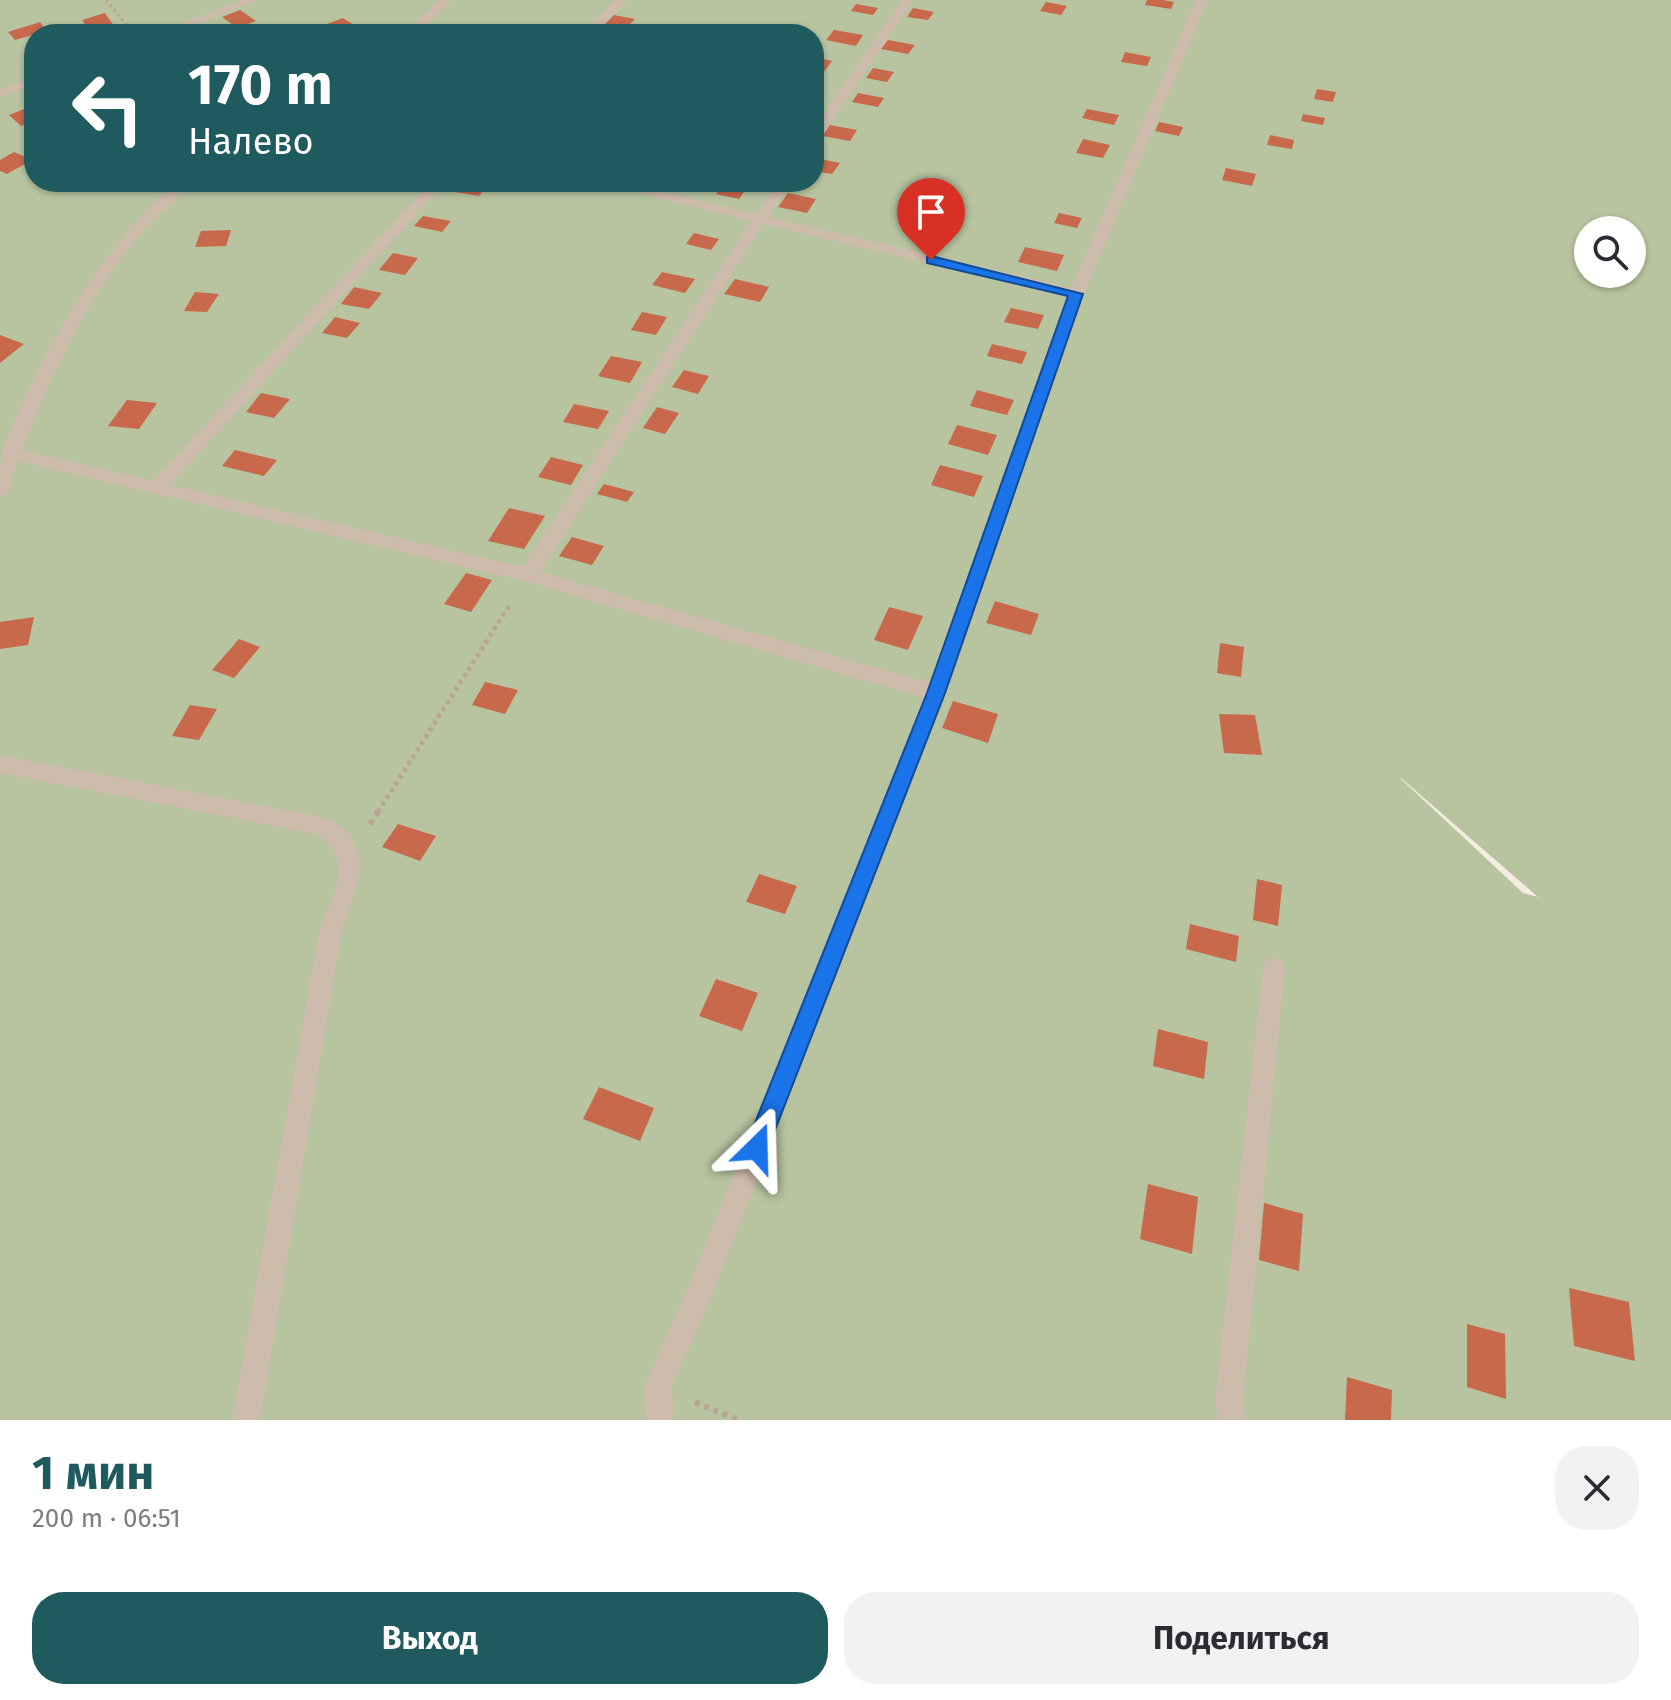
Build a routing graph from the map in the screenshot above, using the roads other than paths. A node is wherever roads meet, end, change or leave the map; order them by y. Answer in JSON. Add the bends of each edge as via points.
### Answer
{"nodes":[{"id":1,"x":252,"y":0,"type":"edge"},
{"id":2,"x":446,"y":0,"type":"edge"},
{"id":3,"x":622,"y":0,"type":"edge"},
{"id":4,"x":908,"y":0,"type":"edge"},
{"id":5,"x":1202,"y":0,"type":"edge"},
{"id":6,"x":188,"y":24,"type":"edge"},
{"id":7,"x":421,"y":24,"type":"edge"},
{"id":8,"x":597,"y":24,"type":"edge"},
{"id":9,"x":24,"y":85,"type":"edge"},
{"id":10,"x":0,"y":93,"type":"edge"},
{"id":11,"x":824,"y":123,"type":"edge"},
{"id":12,"x":175,"y":192,"type":"edge"},
{"id":13,"x":430,"y":192,"type":"edge"},
{"id":14,"x":644,"y":192,"type":"edge"},
{"id":15,"x":777,"y":192,"type":"edge"},
{"id":16,"x":758,"y":220,"type":"junction"},
{"id":17,"x":1076,"y":294,"type":"junction"},
{"id":18,"x":9,"y":453,"type":"junction"},
{"id":19,"x":157,"y":488,"type":"junction"},
{"id":20,"x":0,"y":492,"type":"edge"},
{"id":21,"x":528,"y":575,"type":"junction"},
{"id":22,"x":936,"y":693,"type":"junction"},
{"id":23,"x":0,"y":764,"type":"edge"},
{"id":24,"x":1274,"y":968,"type":"dead end"},
{"id":25,"x":246,"y":1420,"type":"edge"},
{"id":26,"x":660,"y":1420,"type":"edge"},
{"id":27,"x":1232,"y":1420,"type":"edge"}],
"edges":[{"from":1,"to":6,"type":"street"},
{"from":2,"to":7,"type":"street"},
{"from":3,"to":8,"type":"street"},
{"from":4,"to":11,"type":"street"},
{"from":5,"to":17,"type":"street"},
{"from":9,"to":10,"type":"street"},
{"from":12,"to":18,"type":"street","via":[[125,244],[68,329]]},
{"from":13,"to":19,"type":"street"},
{"from":14,"to":16,"type":"street"},
{"from":15,"to":16,"type":"street"},
{"from":16,"to":17,"type":"street"},
{"from":16,"to":21,"type":"street"},
{"from":17,"to":22,"type":"street"},
{"from":18,"to":19,"type":"street"},
{"from":18,"to":20,"type":"street"},
{"from":19,"to":21,"type":"street"},
{"from":21,"to":22,"type":"street"},
{"from":22,"to":26,"type":"street","via":[[707,1276],[658,1387]]},
{"from":23,"to":25,"type":"street","via":[[322,826],[342,837],[351,854],[348,884],[331,928]]},
{"from":24,"to":27,"type":"street","via":[[1229,1401]]}]}
